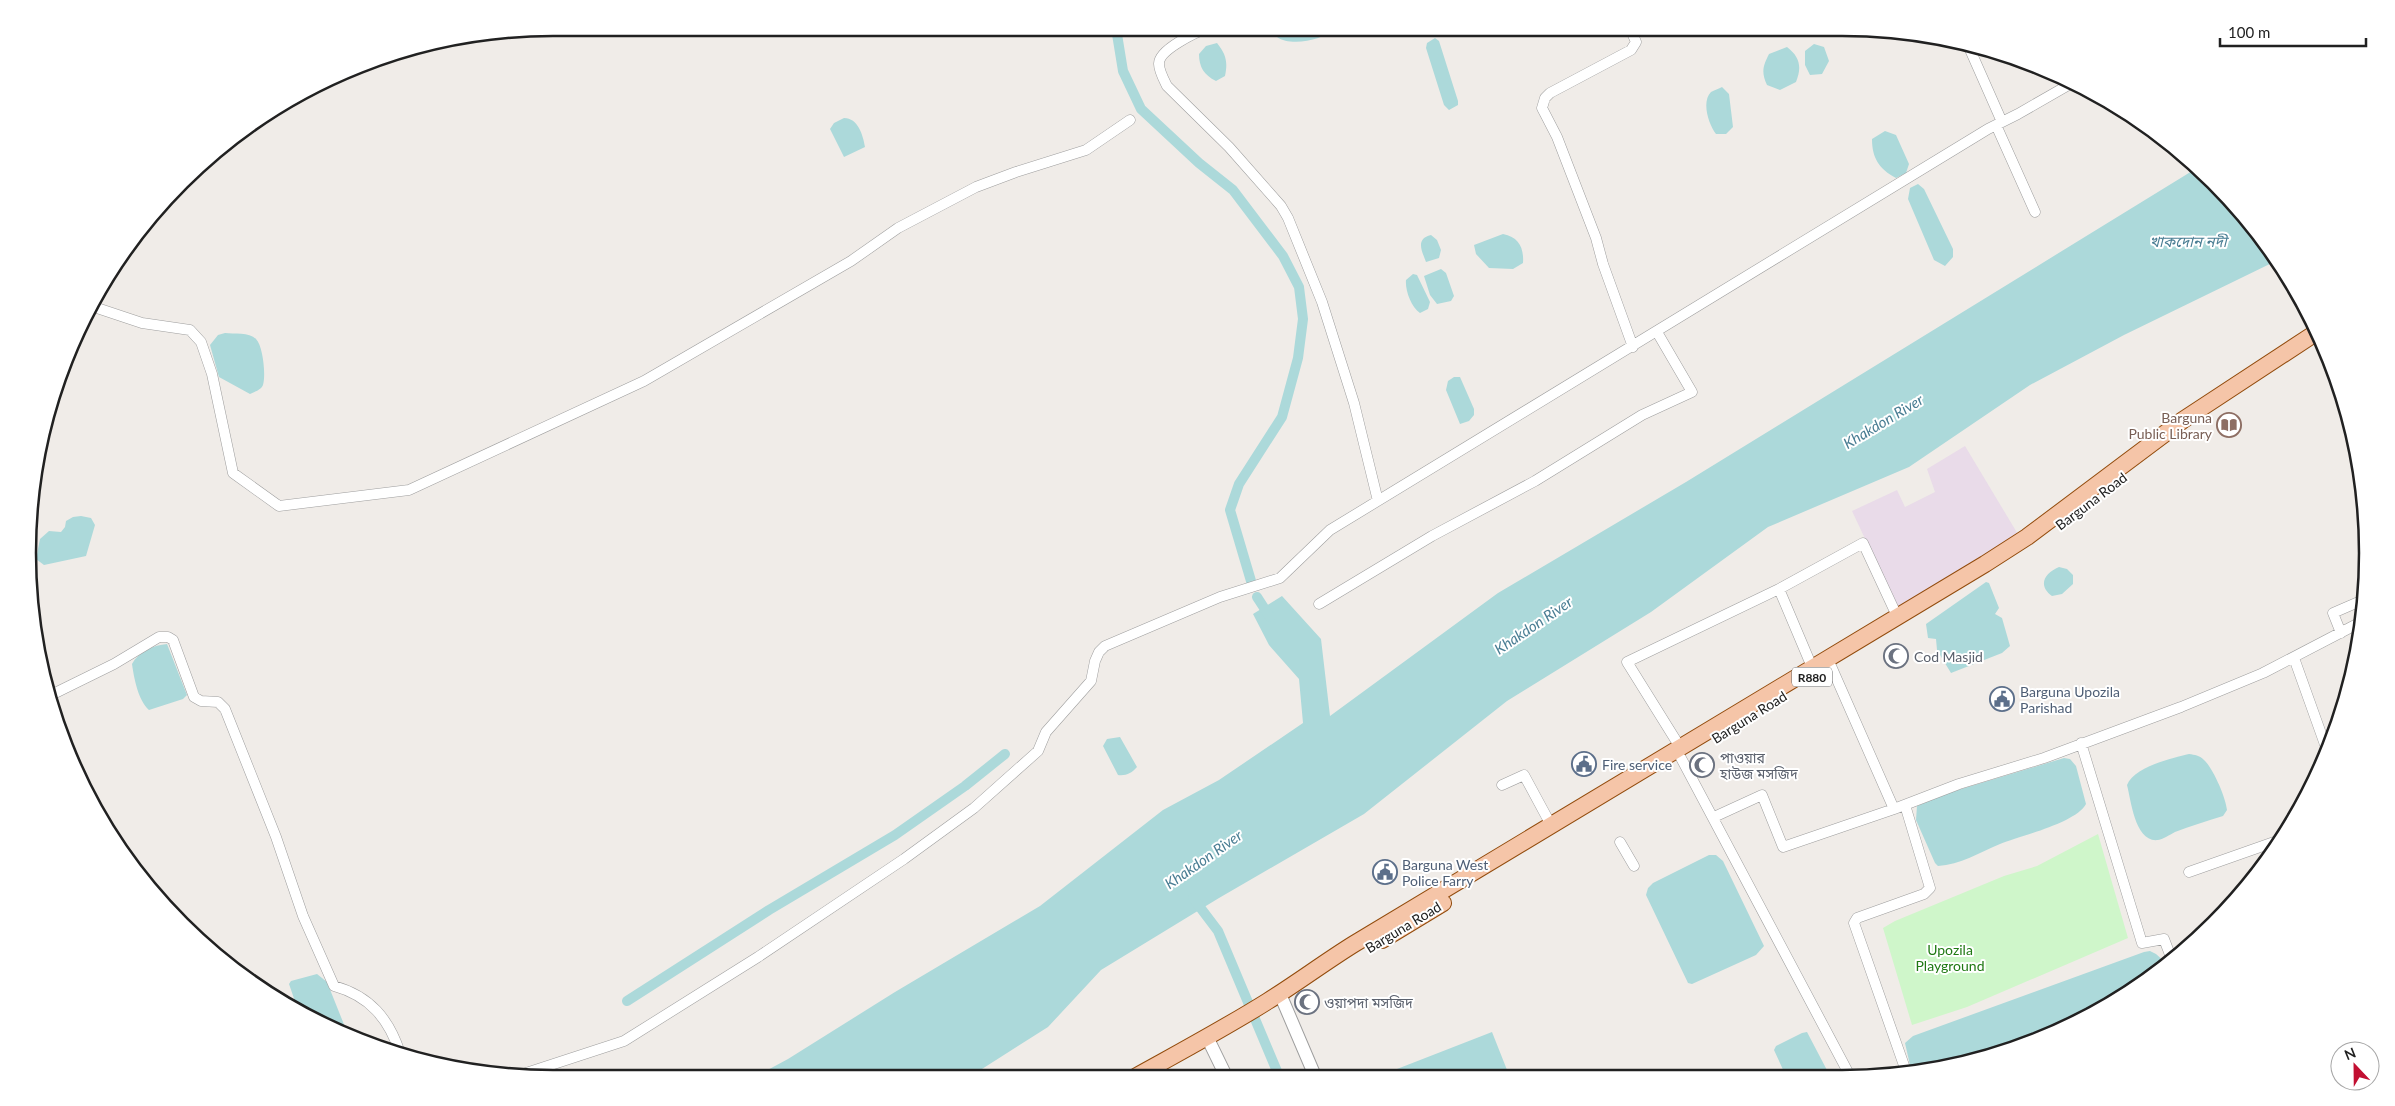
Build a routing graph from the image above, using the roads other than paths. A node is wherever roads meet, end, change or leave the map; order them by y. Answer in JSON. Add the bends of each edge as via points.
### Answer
{"nodes":[{"id":1,"x":1190,"y":36,"type":"edge"},
{"id":2,"x":1633,"y":36,"type":"edge"},
{"id":3,"x":1971,"y":53,"type":"edge"},
{"id":4,"x":2065,"y":87,"type":"edge"},
{"id":5,"x":1130,"y":120,"type":"dead end"},
{"id":6,"x":1999,"y":123,"type":"junction"},
{"id":7,"x":2035,"y":212,"type":"dead end"},
{"id":8,"x":98,"y":308,"type":"edge"},
{"id":9,"x":1657,"y":332,"type":"junction"},
{"id":10,"x":2312,"y":340,"type":"edge"},
{"id":11,"x":2312,"y":341,"type":"edge"},
{"id":12,"x":1633,"y":347,"type":"junction"},
{"id":13,"x":1378,"y":501,"type":"junction"},
{"id":14,"x":1779,"y":588,"type":"junction"},
{"id":15,"x":2356,"y":603,"type":"edge"},
{"id":16,"x":1319,"y":604,"type":"dead end"},
{"id":17,"x":1897,"y":616,"type":"junction"},
{"id":18,"x":2353,"y":627,"type":"edge"},
{"id":19,"x":2342,"y":633,"type":"junction"},
{"id":20,"x":2294,"y":658,"type":"junction"},
{"id":21,"x":1831,"y":666,"type":"junction"},
{"id":22,"x":1812,"y":667,"type":"junction"},
{"id":23,"x":56,"y":693,"type":"edge"},
{"id":24,"x":2323,"y":740,"type":"edge"},
{"id":25,"x":2081,"y":743,"type":"junction"},
{"id":26,"x":1681,"y":753,"type":"junction"},
{"id":27,"x":1502,"y":785,"type":"dead end"},
{"id":28,"x":1905,"y":804,"type":"junction"},
{"id":29,"x":1894,"y":809,"type":"junction"},
{"id":30,"x":1714,"y":817,"type":"junction"},
{"id":31,"x":1551,"y":825,"type":"junction"},
{"id":32,"x":1620,"y":842,"type":"dead end"},
{"id":33,"x":2269,"y":844,"type":"edge"},
{"id":34,"x":1634,"y":866,"type":"dead end"},
{"id":35,"x":2189,"y":872,"type":"dead end"},
{"id":36,"x":2169,"y":953,"type":"edge"},
{"id":37,"x":1284,"y":991,"type":"junction"},
{"id":38,"x":1210,"y":1036,"type":"junction"},
{"id":39,"x":396,"y":1045,"type":"edge"},
{"id":40,"x":1904,"y":1066,"type":"edge"},
{"id":41,"x":537,"y":1070,"type":"edge"},
{"id":42,"x":1146,"y":1070,"type":"edge"},
{"id":43,"x":1224,"y":1070,"type":"edge"},
{"id":44,"x":1313,"y":1070,"type":"edge"},
{"id":45,"x":1848,"y":1070,"type":"edge"}],
"edges":[{"from":1,"to":13,"type":"street","via":[[1162,53],[1158,64],[1167,86],[1229,147],[1288,218],[1322,302],[1354,403]]},
{"from":2,"to":12,"type":"street","via":[[1636,42],[1631,50],[1550,93],[1542,108],[1557,137],[1596,238]]},
{"from":3,"to":6,"type":"street"},
{"from":4,"to":6,"type":"street"},
{"from":5,"to":8,"type":"street","via":[[1086,150],[976,187],[898,228],[851,261],[644,380],[409,490],[279,506],[233,472],[212,374],[201,342],[190,330],[142,323]]},
{"from":6,"to":7,"type":"street"},
{"from":6,"to":9,"type":"street"},
{"from":9,"to":12,"type":"street"},
{"from":9,"to":16,"type":"street","via":[[1692,392],[1642,415],[1535,481],[1432,536]]},
{"from":10,"to":17,"type":"main road","name":"Barguna Road","number":"R880","via":[[2183,420],[2027,537]]},
{"from":11,"to":21,"type":"main road","name":"Barguna Road","number":"R880","via":[[2156,450],[2055,528]]},
{"from":12,"to":13,"type":"street"},
{"from":13,"to":41,"type":"street","via":[[1330,530],[1280,578],[1220,597],[1104,646],[1095,661],[1091,681],[1046,732],[1038,751],[974,808],[758,957],[624,1041]]},
{"from":14,"to":17,"type":"street","via":[[1863,543]]},
{"from":14,"to":22,"type":"street"},
{"from":14,"to":26,"type":"street","via":[[1627,662]]},
{"from":15,"to":19,"type":"street","via":[[2333,613]]},
{"from":17,"to":22,"type":"main road","name":"Barguna Road","number":"R880"},
{"from":18,"to":19,"type":"street"},
{"from":19,"to":20,"type":"street"},
{"from":20,"to":24,"type":"street"},
{"from":20,"to":25,"type":"street","via":[[2181,707]]},
{"from":21,"to":26,"type":"main road","name":"Barguna Road","number":"R880"},
{"from":21,"to":29,"type":"street"},
{"from":22,"to":26,"type":"main road","name":"Barguna Road","number":"R880"},
{"from":23,"to":39,"type":"street","via":[[159,637],[168,636],[172,640],[194,697],[201,702],[218,702],[225,709],[276,837],[302,916],[334,986],[347,990],[380,1012]]},
{"from":25,"to":28,"type":"street"},
{"from":25,"to":36,"type":"street","via":[[2142,943],[2164,939]]},
{"from":26,"to":30,"type":"street"},
{"from":26,"to":31,"type":"main road","name":"Barguna Road","number":"R880"},
{"from":26,"to":37,"type":"main road","name":"Barguna Road","number":"R880","via":[[1323,975]]},
{"from":27,"to":31,"type":"street","via":[[1524,775]]},
{"from":28,"to":29,"type":"street"},
{"from":28,"to":40,"type":"street","via":[[1930,888],[1924,894],[1857,918],[1854,923]]},
{"from":29,"to":30,"type":"street","via":[[1783,847],[1762,795]]},
{"from":30,"to":45,"type":"street"},
{"from":31,"to":37,"type":"main road","name":"Barguna Road","number":"R880","via":[[1354,944]]},
{"from":32,"to":34,"type":"street"},
{"from":33,"to":35,"type":"street"},
{"from":37,"to":38,"type":"main road","name":"Barguna Road","number":"R880"},
{"from":37,"to":44,"type":"street"},
{"from":38,"to":42,"type":"main road","name":"Barguna Road","number":"R880"},
{"from":38,"to":43,"type":"street"}]}
